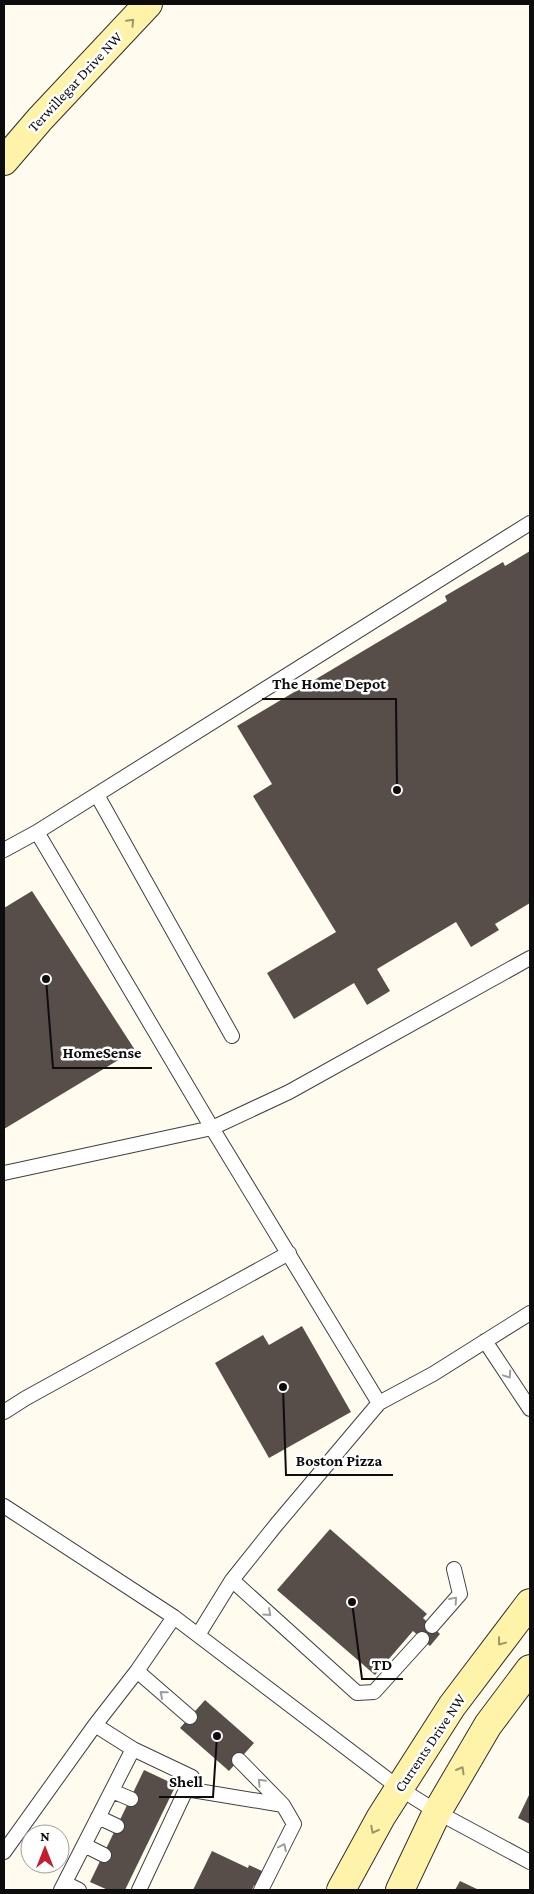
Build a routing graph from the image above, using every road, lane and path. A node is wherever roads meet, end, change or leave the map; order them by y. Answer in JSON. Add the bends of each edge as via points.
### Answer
{"nodes":[{"id":1,"x":148,"y":4,"type":"edge"},
{"id":2,"x":4,"y":161,"type":"edge"},
{"id":3,"x":530,"y":524,"type":"edge"},
{"id":4,"x":97,"y":794,"type":"junction"},
{"id":5,"x":38,"y":832,"type":"junction"},
{"id":6,"x":4,"y":850,"type":"edge"},
{"id":7,"x":530,"y":958,"type":"edge"},
{"id":8,"x":232,"y":1036,"type":"dead end"},
{"id":9,"x":212,"y":1128,"type":"junction"},
{"id":10,"x":4,"y":1173,"type":"edge"},
{"id":11,"x":289,"y":1253,"type":"junction"},
{"id":12,"x":530,"y":1313,"type":"edge"},
{"id":13,"x":485,"y":1341,"type":"junction"},
{"id":14,"x":380,"y":1403,"type":"junction"},
{"id":15,"x":530,"y":1409,"type":"edge"},
{"id":16,"x":4,"y":1412,"type":"edge"},
{"id":17,"x":4,"y":1506,"type":"edge"},
{"id":18,"x":454,"y":1570,"type":"dead end"},
{"id":19,"x":232,"y":1580,"type":"junction"},
{"id":20,"x":530,"y":1603,"type":"edge"},
{"id":21,"x":174,"y":1617,"type":"junction"},
{"id":22,"x":432,"y":1626,"type":"dead end"},
{"id":23,"x":198,"y":1635,"type":"junction"},
{"id":24,"x":422,"y":1639,"type":"dead end"},
{"id":25,"x":530,"y":1669,"type":"edge"},
{"id":26,"x":137,"y":1672,"type":"junction"},
{"id":27,"x":190,"y":1718,"type":"dead end"},
{"id":28,"x":95,"y":1725,"type":"junction"},
{"id":29,"x":133,"y":1749,"type":"junction"},
{"id":30,"x":239,"y":1760,"type":"dead end"},
{"id":31,"x":400,"y":1788,"type":"junction"},
{"id":32,"x":186,"y":1789,"type":"junction"},
{"id":33,"x":112,"y":1790,"type":"junction"},
{"id":34,"x":130,"y":1799,"type":"dead end"},
{"id":35,"x":283,"y":1805,"type":"junction"},
{"id":36,"x":437,"y":1812,"type":"junction"},
{"id":37,"x":98,"y":1817,"type":"junction"},
{"id":38,"x":117,"y":1826,"type":"dead end"},
{"id":39,"x":84,"y":1845,"type":"junction"},
{"id":40,"x":4,"y":1852,"type":"edge"},
{"id":41,"x":104,"y":1855,"type":"dead end"},
{"id":42,"x":530,"y":1862,"type":"edge"},
{"id":43,"x":63,"y":1887,"type":"edge"},
{"id":44,"x":78,"y":1890,"type":"edge"},
{"id":45,"x":139,"y":1890,"type":"edge"},
{"id":46,"x":261,"y":1890,"type":"edge"},
{"id":47,"x":341,"y":1890,"type":"edge"},
{"id":48,"x":400,"y":1890,"type":"edge"}],
"edges":[{"from":2,"to":1,"type":"street","name":"Terwillegar Drive NW","one_way":true},
{"from":3,"to":4,"type":"lane"},
{"from":4,"to":5,"type":"lane"},
{"from":4,"to":8,"type":"lane"},
{"from":5,"to":6,"type":"lane"},
{"from":5,"to":9,"type":"lane"},
{"from":7,"to":9,"type":"lane","via":[[289,1092]]},
{"from":9,"to":10,"type":"lane"},
{"from":9,"to":11,"type":"lane"},
{"from":11,"to":14,"type":"lane"},
{"from":11,"to":16,"type":"lane"},
{"from":12,"to":13,"type":"lane"},
{"from":13,"to":14,"type":"lane"},
{"from":13,"to":15,"type":"lane","one_way":true},
{"from":14,"to":19,"type":"lane"},
{"from":17,"to":21,"type":"lane"},
{"from":22,"to":18,"type":"lane","one_way":true,"via":[[460,1594]]},
{"from":19,"to":23,"type":"lane"},
{"from":19,"to":24,"type":"lane","one_way":true,"via":[[358,1693],[374,1692]]},
{"from":20,"to":31,"type":"street","name":"Currents Drive NW","one_way":true,"via":[[452,1706]]},
{"from":21,"to":23,"type":"lane"},
{"from":21,"to":26,"type":"lane"},
{"from":23,"to":31,"type":"lane"},
{"from":36,"to":25,"type":"street","one_way":true,"via":[[488,1725]]},
{"from":27,"to":26,"type":"lane","one_way":true},
{"from":26,"to":28,"type":"lane"},
{"from":28,"to":29,"type":"lane"},
{"from":28,"to":40,"type":"lane"},
{"from":29,"to":32,"type":"lane","via":[[192,1777]]},
{"from":29,"to":33,"type":"lane"},
{"from":35,"to":30,"type":"lane","one_way":true},
{"from":31,"to":36,"type":"lane"},
{"from":31,"to":47,"type":"street","name":"Currents Drive NW","one_way":true},
{"from":32,"to":35,"type":"lane"},
{"from":32,"to":45,"type":"lane","via":[[167,1816],[140,1873]]},
{"from":33,"to":34,"type":"lane"},
{"from":33,"to":37,"type":"lane"},
{"from":46,"to":35,"type":"lane","one_way":true,"via":[[294,1824]]},
{"from":36,"to":42,"type":"lane"},
{"from":36,"to":48,"type":"street"},
{"from":37,"to":38,"type":"lane"},
{"from":37,"to":39,"type":"lane"},
{"from":39,"to":41,"type":"lane"},
{"from":39,"to":43,"type":"lane"},
{"from":43,"to":44,"type":"lane"}]}
